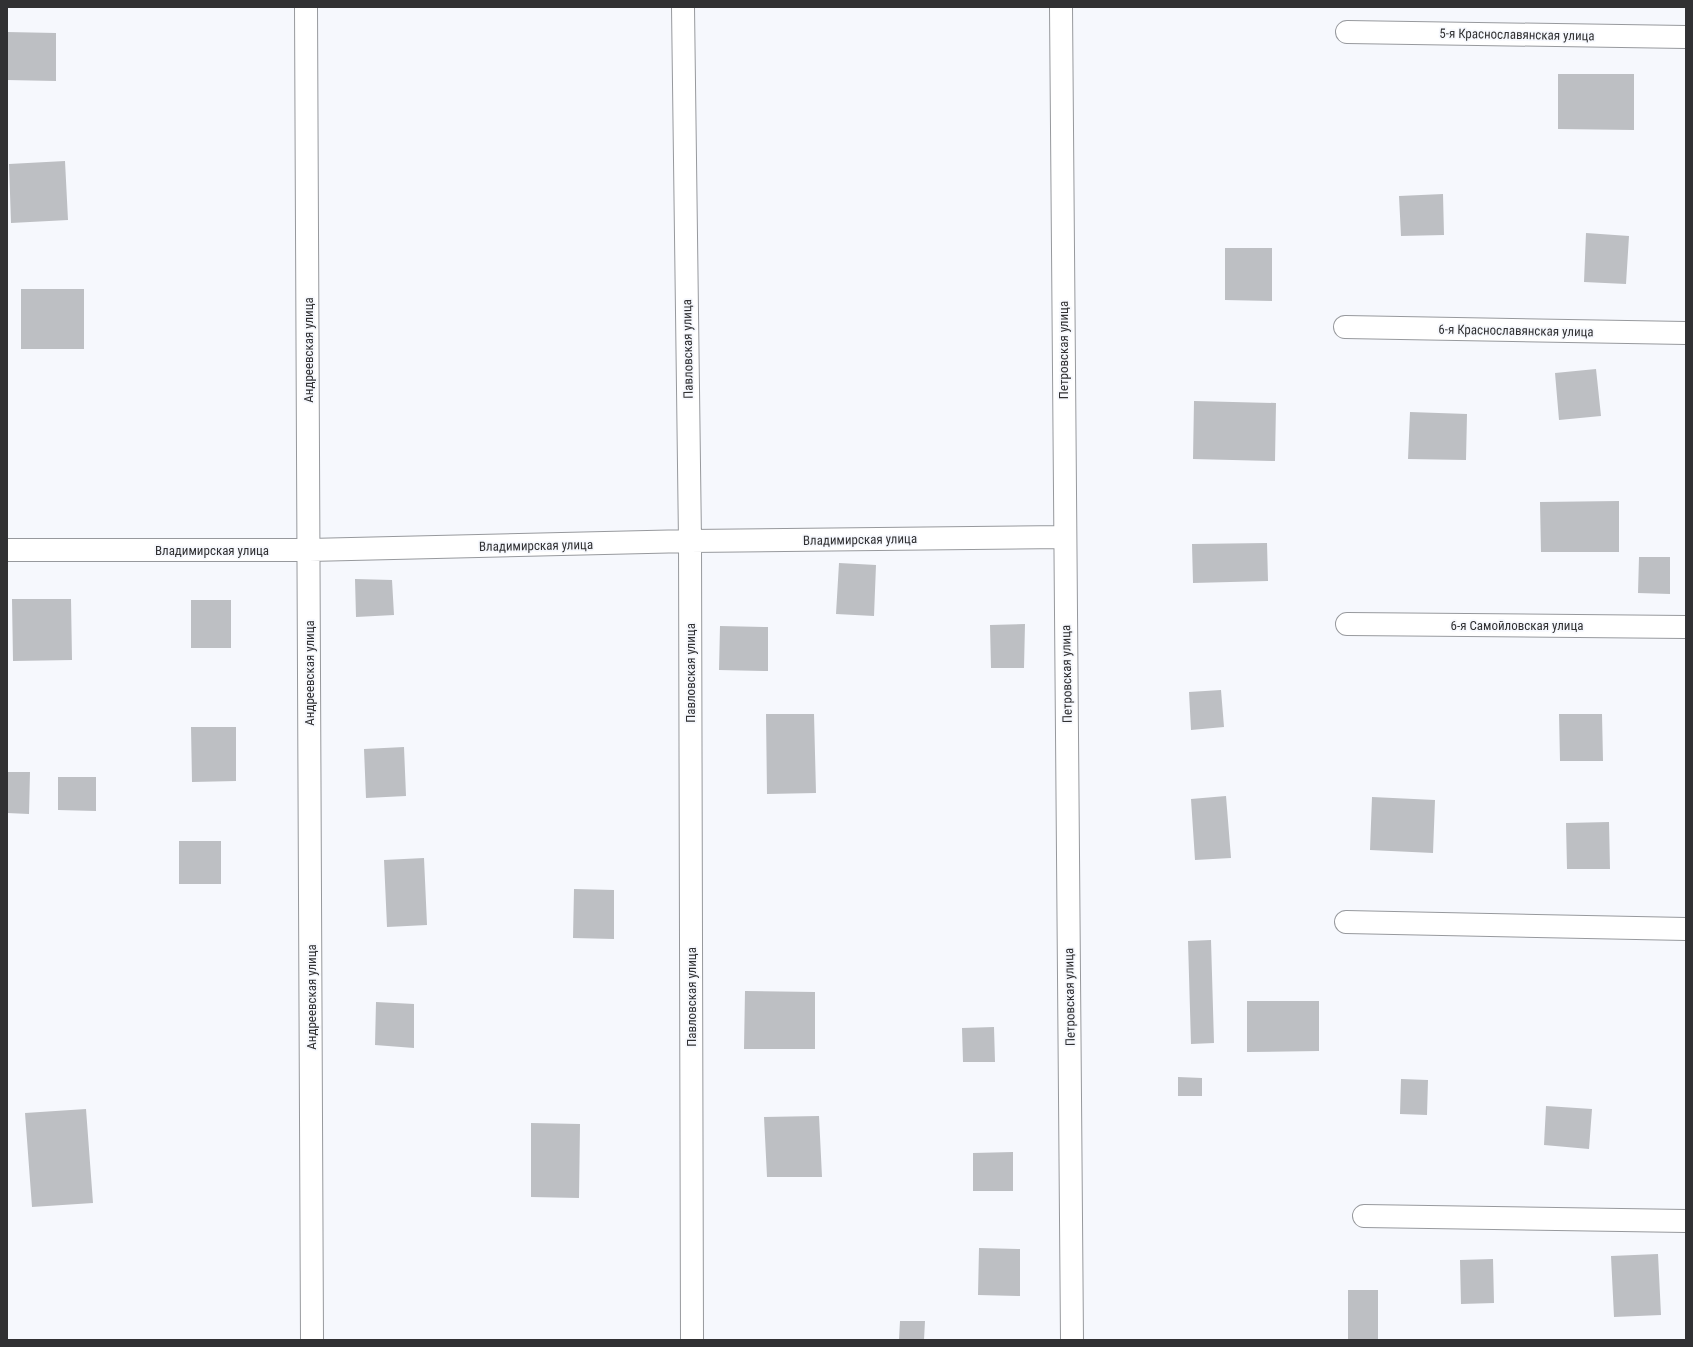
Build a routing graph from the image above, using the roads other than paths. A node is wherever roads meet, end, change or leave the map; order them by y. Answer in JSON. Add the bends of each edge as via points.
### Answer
{"nodes":[{"id":1,"x":306,"y":7,"type":"edge"},
{"id":2,"x":683,"y":7,"type":"edge"},
{"id":3,"x":1061,"y":7,"type":"edge"},
{"id":4,"x":1347,"y":32,"type":"dead end"},
{"id":5,"x":1686,"y":37,"type":"edge"},
{"id":6,"x":1346,"y":327,"type":"dead end"},
{"id":7,"x":1686,"y":333,"type":"edge"},
{"id":8,"x":1065,"y":537,"type":"junction"},
{"id":9,"x":690,"y":541,"type":"junction"},
{"id":10,"x":7,"y":550,"type":"edge"},
{"id":11,"x":309,"y":550,"type":"junction"},
{"id":12,"x":1347,"y":624,"type":"dead end"},
{"id":13,"x":1686,"y":627,"type":"edge"},
{"id":14,"x":1346,"y":922,"type":"dead end"},
{"id":15,"x":1686,"y":929,"type":"edge"},
{"id":16,"x":1364,"y":1216,"type":"dead end"},
{"id":17,"x":1686,"y":1221,"type":"edge"},
{"id":18,"x":312,"y":1340,"type":"edge"},
{"id":19,"x":692,"y":1340,"type":"edge"},
{"id":20,"x":1072,"y":1340,"type":"edge"}],
"edges":[{"from":1,"to":11,"type":"street","name":"Андреевская улица"},
{"from":2,"to":9,"type":"street","name":"Павловская улица"},
{"from":3,"to":8,"type":"street","name":"Петровская улица"},
{"from":4,"to":5,"type":"street","name":"5-я Краснославянская улица"},
{"from":6,"to":7,"type":"street","name":"6-я Краснославянская улица"},
{"from":8,"to":9,"type":"street","name":"Владимирская улица"},
{"from":8,"to":20,"type":"street","name":"Петровская улица"},
{"from":9,"to":11,"type":"street","name":"Владимирская улица"},
{"from":9,"to":19,"type":"street","name":"Павловская улица"},
{"from":10,"to":11,"type":"street","name":"Владимирская улица"},
{"from":11,"to":18,"type":"street","name":"Андреевская улица"},
{"from":12,"to":13,"type":"street","name":"6-я Самойловская улица"},
{"from":14,"to":15,"type":"street"},
{"from":16,"to":17,"type":"street"}]}
